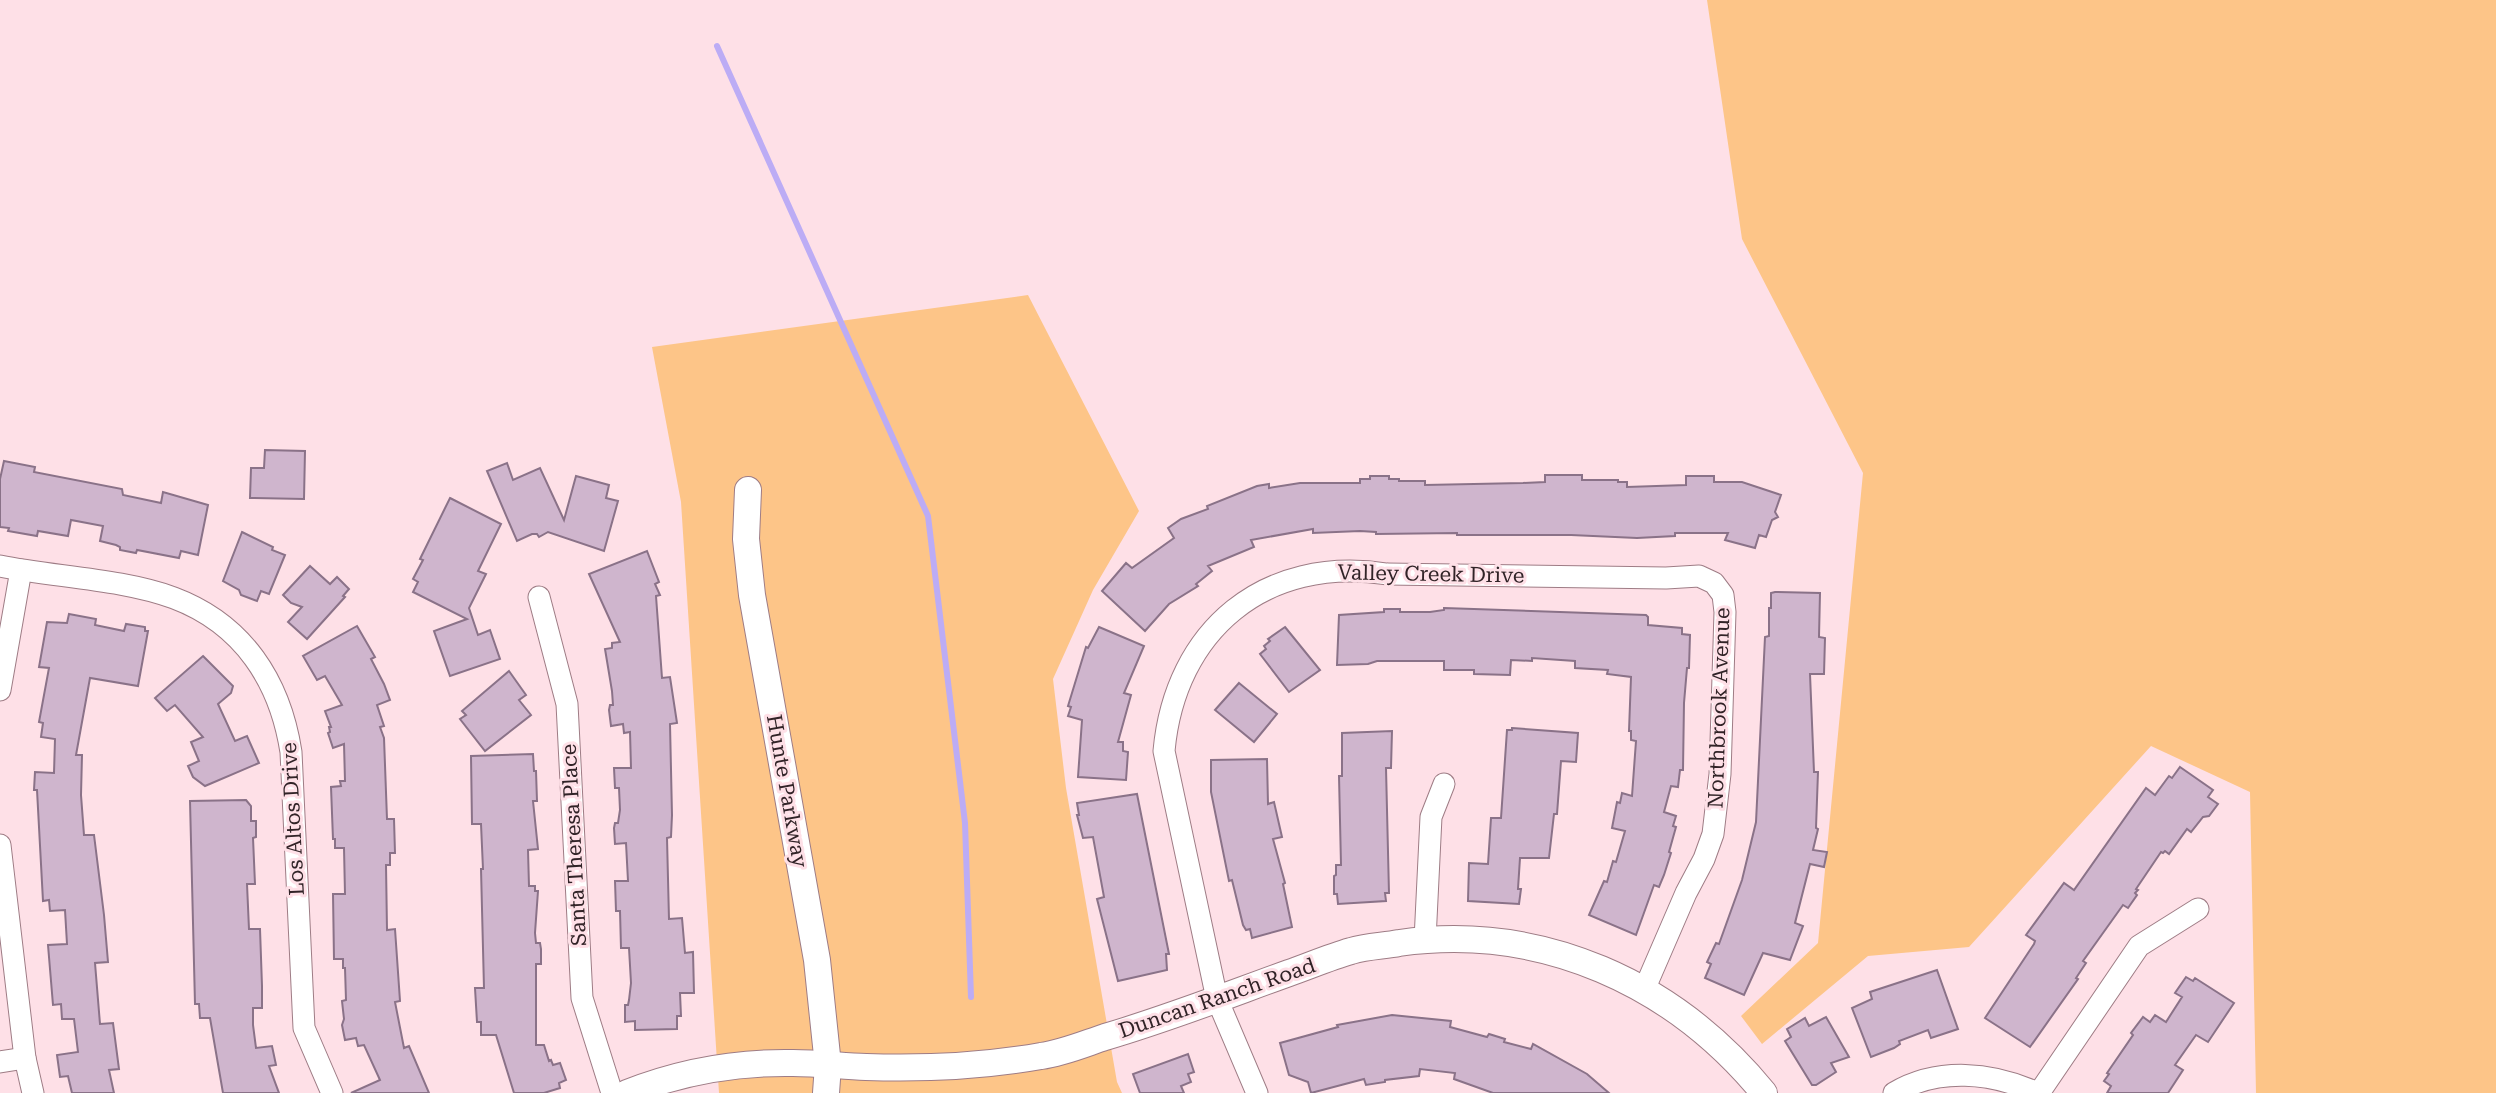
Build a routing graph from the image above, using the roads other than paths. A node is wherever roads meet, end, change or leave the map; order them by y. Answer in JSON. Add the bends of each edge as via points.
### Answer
{"nodes":[{"id":1,"x":748,"y":490,"type":"dead end"},
{"id":2,"x":10,"y":568,"type":"edge"},
{"id":3,"x":1714,"y":583,"type":"joint"},
{"id":4,"x":539,"y":597,"type":"dead end"},
{"id":5,"x":0,"y":690,"type":"edge"},
{"id":6,"x":1444,"y":784,"type":"dead end"},
{"id":7,"x":0,"y":845,"type":"edge"},
{"id":8,"x":2199,"y":909,"type":"dead end"},
{"id":9,"x":1425,"y":940,"type":"junction"},
{"id":10,"x":1644,"y":990,"type":"junction"},
{"id":11,"x":1217,"y":999,"type":"junction"},
{"id":12,"x":25,"y":1058,"type":"junction"},
{"id":13,"x":0,"y":1062,"type":"edge"},
{"id":14,"x":828,"y":1065,"type":"junction"},
{"id":15,"x":33,"y":1093,"type":"edge"},
{"id":16,"x":332,"y":1093,"type":"edge"},
{"id":17,"x":612,"y":1093,"type":"edge"},
{"id":18,"x":627,"y":1093,"type":"edge"},
{"id":19,"x":825,"y":1093,"type":"edge"},
{"id":20,"x":1257,"y":1093,"type":"edge"},
{"id":21,"x":1764,"y":1093,"type":"edge"},
{"id":22,"x":1894,"y":1093,"type":"edge"},
{"id":23,"x":2038,"y":1093,"type":"edge"}],
"edges":[{"from":1,"to":14,"type":"street","name":"Hunte Parkway","via":[[746,539],[752,594],[817,960]]},
{"from":2,"to":5,"type":"street"},
{"from":2,"to":16,"type":"street","name":"Los Altos Drive","via":[[172,597],[213,618],[261,667],[283,715],[291,752],[304,1028]]},
{"from":3,"to":10,"type":"street","name":"Northbrook Avenue","via":[[1723,595],[1725,612],[1720,774],[1713,834]]},
{"from":3,"to":11,"type":"street","name":"Valley Creek Drive","via":[[1699,576],[1341,570],[1279,582],[1232,610],[1205,639],[1177,689],[1164,751]]},
{"from":4,"to":17,"type":"street","name":"Santa Theresa Place","via":[[567,704],[582,998]]},
{"from":6,"to":9,"type":"street","via":[[1430,817]]},
{"from":7,"to":12,"type":"street"},
{"from":8,"to":23,"type":"street","via":[[2138,946]]},
{"from":9,"to":10,"type":"street","name":"Duncan Ranch Road","via":[[1490,941],[1543,950]]},
{"from":9,"to":11,"type":"street","name":"Duncan Ranch Road","via":[[1354,950]]},
{"from":10,"to":21,"type":"street","name":"Duncan Ranch Road","via":[[1717,1042]]},
{"from":11,"to":14,"type":"street","name":"Duncan Ranch Road","via":[[1043,1056],[962,1065]]},
{"from":11,"to":20,"type":"street","name":"Valley Creek Drive"},
{"from":12,"to":13,"type":"street"},
{"from":12,"to":15,"type":"street"},
{"from":14,"to":18,"type":"street","name":"Duncan Ranch Road","via":[[734,1066],[673,1077]]},
{"from":14,"to":19,"type":"street","name":"Hunte Parkway"},
{"from":22,"to":23,"type":"street","via":[[1923,1080],[1966,1075],[2005,1080]]}]}
